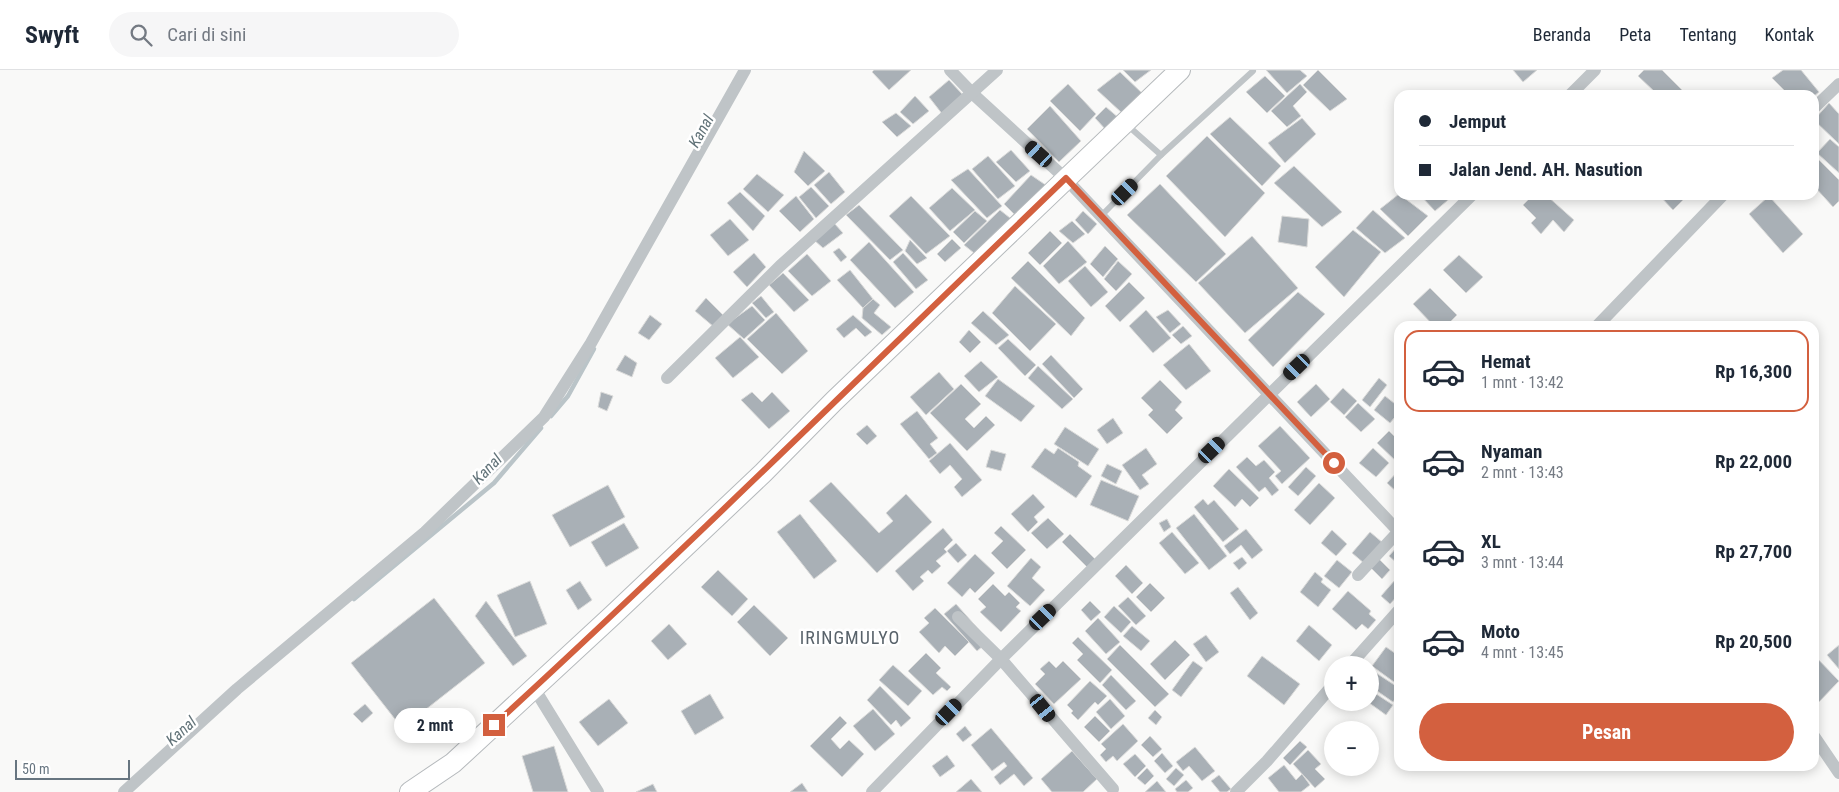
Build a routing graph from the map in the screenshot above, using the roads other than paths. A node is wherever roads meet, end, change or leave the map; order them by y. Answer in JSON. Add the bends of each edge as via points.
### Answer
{"nodes":[{"id":1,"x":745,"y":70,"type":"edge"},
{"id":2,"x":950,"y":70,"type":"edge"},
{"id":3,"x":997,"y":70,"type":"edge"},
{"id":4,"x":1180,"y":70,"type":"edge"},
{"id":5,"x":1595,"y":70,"type":"edge"},
{"id":6,"x":1253,"y":71,"type":"edge"},
{"id":7,"x":1834,"y":88,"type":"edge"},
{"id":8,"x":1575,"y":90,"type":"edge"},
{"id":9,"x":973,"y":94,"type":"junction"},
{"id":10,"x":1839,"y":102,"type":"edge"},
{"id":11,"x":1819,"y":103,"type":"edge"},
{"id":12,"x":1125,"y":123,"type":"junction"},
{"id":13,"x":1161,"y":155,"type":"junction"},
{"id":14,"x":1066,"y":178,"type":"junction"},
{"id":15,"x":1467,"y":200,"type":"edge"},
{"id":16,"x":1718,"y":200,"type":"edge"},
{"id":17,"x":1101,"y":216,"type":"junction"},
{"id":18,"x":1602,"y":321,"type":"edge"},
{"id":19,"x":667,"y":378,"type":"dead end"},
{"id":20,"x":1269,"y":394,"type":"junction"},
{"id":21,"x":1394,"y":527,"type":"edge"},
{"id":22,"x":1394,"y":537,"type":"edge"},
{"id":23,"x":1358,"y":576,"type":"dead end"},
{"id":24,"x":1394,"y":616,"type":"edge"},
{"id":25,"x":958,"y":617,"type":"dead end"},
{"id":26,"x":1358,"y":656,"type":"edge"},
{"id":27,"x":1001,"y":659,"type":"junction"},
{"id":28,"x":534,"y":688,"type":"junction"},
{"id":29,"x":1324,"y":695,"type":"edge"},
{"id":30,"x":1819,"y":743,"type":"edge"},
{"id":31,"x":1839,"y":773,"type":"edge"},
{"id":32,"x":1113,"y":789,"type":"dead end"},
{"id":33,"x":124,"y":792,"type":"edge"},
{"id":34,"x":410,"y":792,"type":"edge"},
{"id":35,"x":598,"y":792,"type":"edge"},
{"id":36,"x":872,"y":792,"type":"edge"},
{"id":37,"x":1236,"y":792,"type":"edge"}],
"edges":[{"from":1,"to":33,"type":"street","via":[[591,344],[544,417],[425,532],[237,689]]},
{"from":2,"to":9,"type":"street"},
{"from":3,"to":9,"type":"street"},
{"from":4,"to":12,"type":"highway"},
{"from":5,"to":8,"type":"street"},
{"from":6,"to":13,"type":"lane"},
{"from":7,"to":10,"type":"street"},
{"from":7,"to":11,"type":"street"},
{"from":9,"to":14,"type":"street"},
{"from":9,"to":19,"type":"street","via":[[780,266]]},
{"from":12,"to":13,"type":"lane"},
{"from":12,"to":14,"type":"highway"},
{"from":13,"to":17,"type":"lane"},
{"from":14,"to":17,"type":"street"},
{"from":14,"to":28,"type":"highway","via":[[763,473]]},
{"from":15,"to":20,"type":"street"},
{"from":16,"to":18,"type":"street"},
{"from":17,"to":20,"type":"street"},
{"from":20,"to":21,"type":"street"},
{"from":20,"to":27,"type":"street"},
{"from":22,"to":23,"type":"street"},
{"from":24,"to":26,"type":"street"},
{"from":25,"to":27,"type":"street"},
{"from":27,"to":32,"type":"street"},
{"from":27,"to":36,"type":"street"},
{"from":28,"to":34,"type":"highway","via":[[453,762]]},
{"from":28,"to":35,"type":"street"},
{"from":29,"to":37,"type":"street","via":[[1267,762]]},
{"from":30,"to":31,"type":"street"}]}
